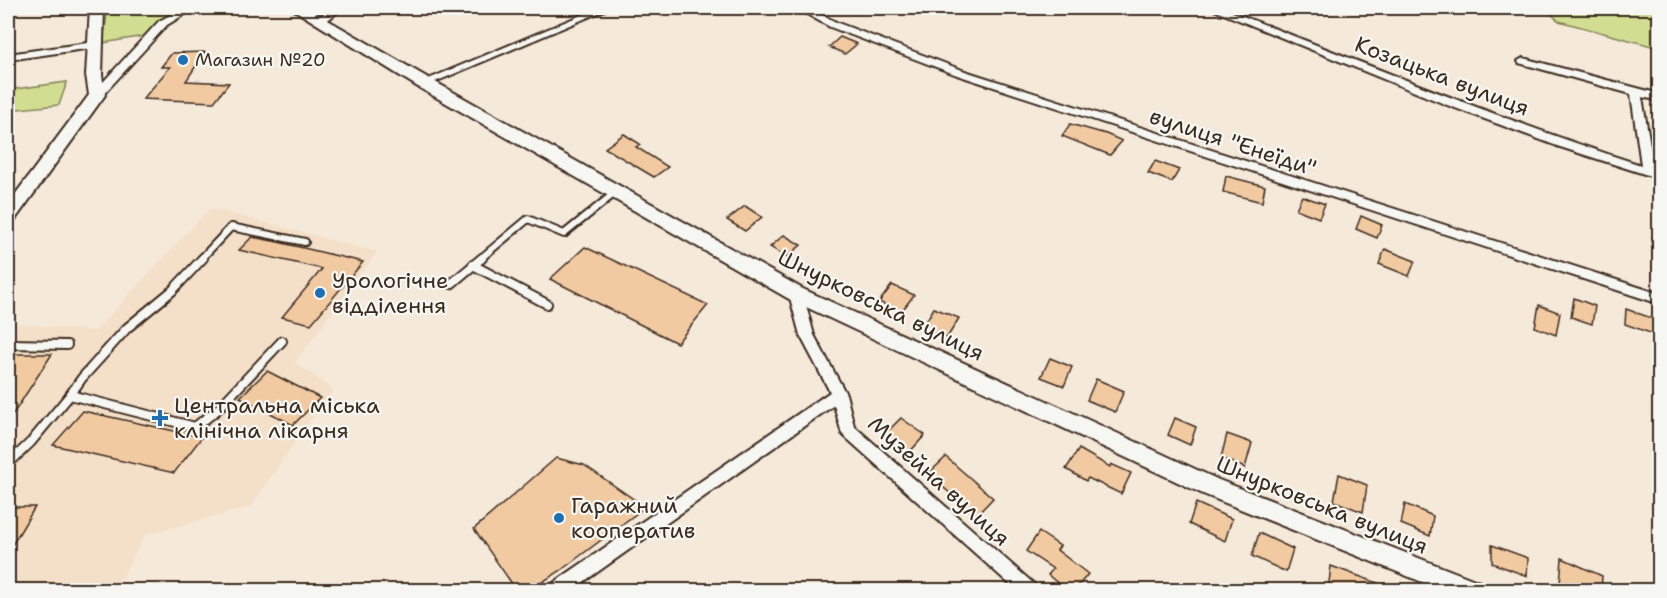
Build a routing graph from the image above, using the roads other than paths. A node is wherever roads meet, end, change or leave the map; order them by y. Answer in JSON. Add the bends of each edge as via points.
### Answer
{"nodes":[{"id":1,"x":97,"y":8,"type":"edge"},
{"id":2,"x":190,"y":8,"type":"edge"},
{"id":3,"x":298,"y":8,"type":"edge"},
{"id":4,"x":338,"y":8,"type":"edge"},
{"id":5,"x":605,"y":8,"type":"edge"},
{"id":6,"x":801,"y":8,"type":"edge"},
{"id":7,"x":1214,"y":8,"type":"edge"},
{"id":8,"x":320,"y":21,"type":"junction"},
{"id":9,"x":95,"y":45,"type":"junction"},
{"id":10,"x":8,"y":57,"type":"edge"},
{"id":11,"x":1523,"y":61,"type":"dead end"},
{"id":12,"x":424,"y":83,"type":"junction"},
{"id":13,"x":1636,"y":92,"type":"junction"},
{"id":14,"x":97,"y":95,"type":"junction"},
{"id":15,"x":1659,"y":98,"type":"edge"},
{"id":16,"x":1654,"y":173,"type":"edge"},
{"id":17,"x":616,"y":192,"type":"junction"},
{"id":18,"x":8,"y":216,"type":"edge"},
{"id":19,"x":305,"y":242,"type":"dead end"},
{"id":20,"x":473,"y":265,"type":"junction"},
{"id":21,"x":451,"y":284,"type":"dead end"},
{"id":22,"x":796,"y":294,"type":"junction"},
{"id":23,"x":1659,"y":299,"type":"edge"},
{"id":24,"x":547,"y":304,"type":"dead end"},
{"id":25,"x":282,"y":341,"type":"dead end"},
{"id":26,"x":8,"y":344,"type":"edge"},
{"id":27,"x":67,"y":345,"type":"dead end"},
{"id":28,"x":839,"y":394,"type":"junction"},
{"id":29,"x":70,"y":395,"type":"junction"},
{"id":30,"x":8,"y":464,"type":"edge"},
{"id":31,"x":558,"y":591,"type":"edge"},
{"id":32,"x":1028,"y":591,"type":"edge"},
{"id":33,"x":1471,"y":591,"type":"edge"}],
"edges":[{"from":1,"to":9,"type":"street"},
{"from":2,"to":14,"type":"street","via":[[164,23]]},
{"from":3,"to":8,"type":"street","name":"Шнурковська вулиця"},
{"from":4,"to":8,"type":"street"},
{"from":5,"to":12,"type":"street"},
{"from":6,"to":23,"type":"street","name":"вулиця \"Енеїди\"","via":[[834,25],[961,74]]},
{"from":7,"to":16,"type":"street","name":"Козацька вулиця","via":[[1451,102]]},
{"from":8,"to":12,"type":"street","name":"Шнурковська вулиця"},
{"from":9,"to":10,"type":"street"},
{"from":9,"to":14,"type":"street"},
{"from":11,"to":13,"type":"street"},
{"from":12,"to":17,"type":"street","name":"Шнурковська вулиця"},
{"from":13,"to":15,"type":"street"},
{"from":13,"to":16,"type":"street"},
{"from":14,"to":18,"type":"street"},
{"from":17,"to":20,"type":"lane","via":[[564,234],[528,219]]},
{"from":17,"to":22,"type":"street","name":"Шнурковська вулиця"},
{"from":19,"to":29,"type":"lane","via":[[231,227],[172,291],[127,328]]},
{"from":20,"to":21,"type":"lane"},
{"from":20,"to":24,"type":"lane"},
{"from":22,"to":28,"type":"street","name":"Музейна вулиця","via":[[807,335]]},
{"from":22,"to":33,"type":"street","name":"Шнурковська вулиця","via":[[1212,487]]},
{"from":25,"to":29,"type":"lane","via":[[217,410],[195,427]]},
{"from":26,"to":27,"type":"lane"},
{"from":28,"to":31,"type":"street"},
{"from":28,"to":32,"type":"street","name":"Музейна вулиця","via":[[847,429]]},
{"from":29,"to":30,"type":"lane"}]}
